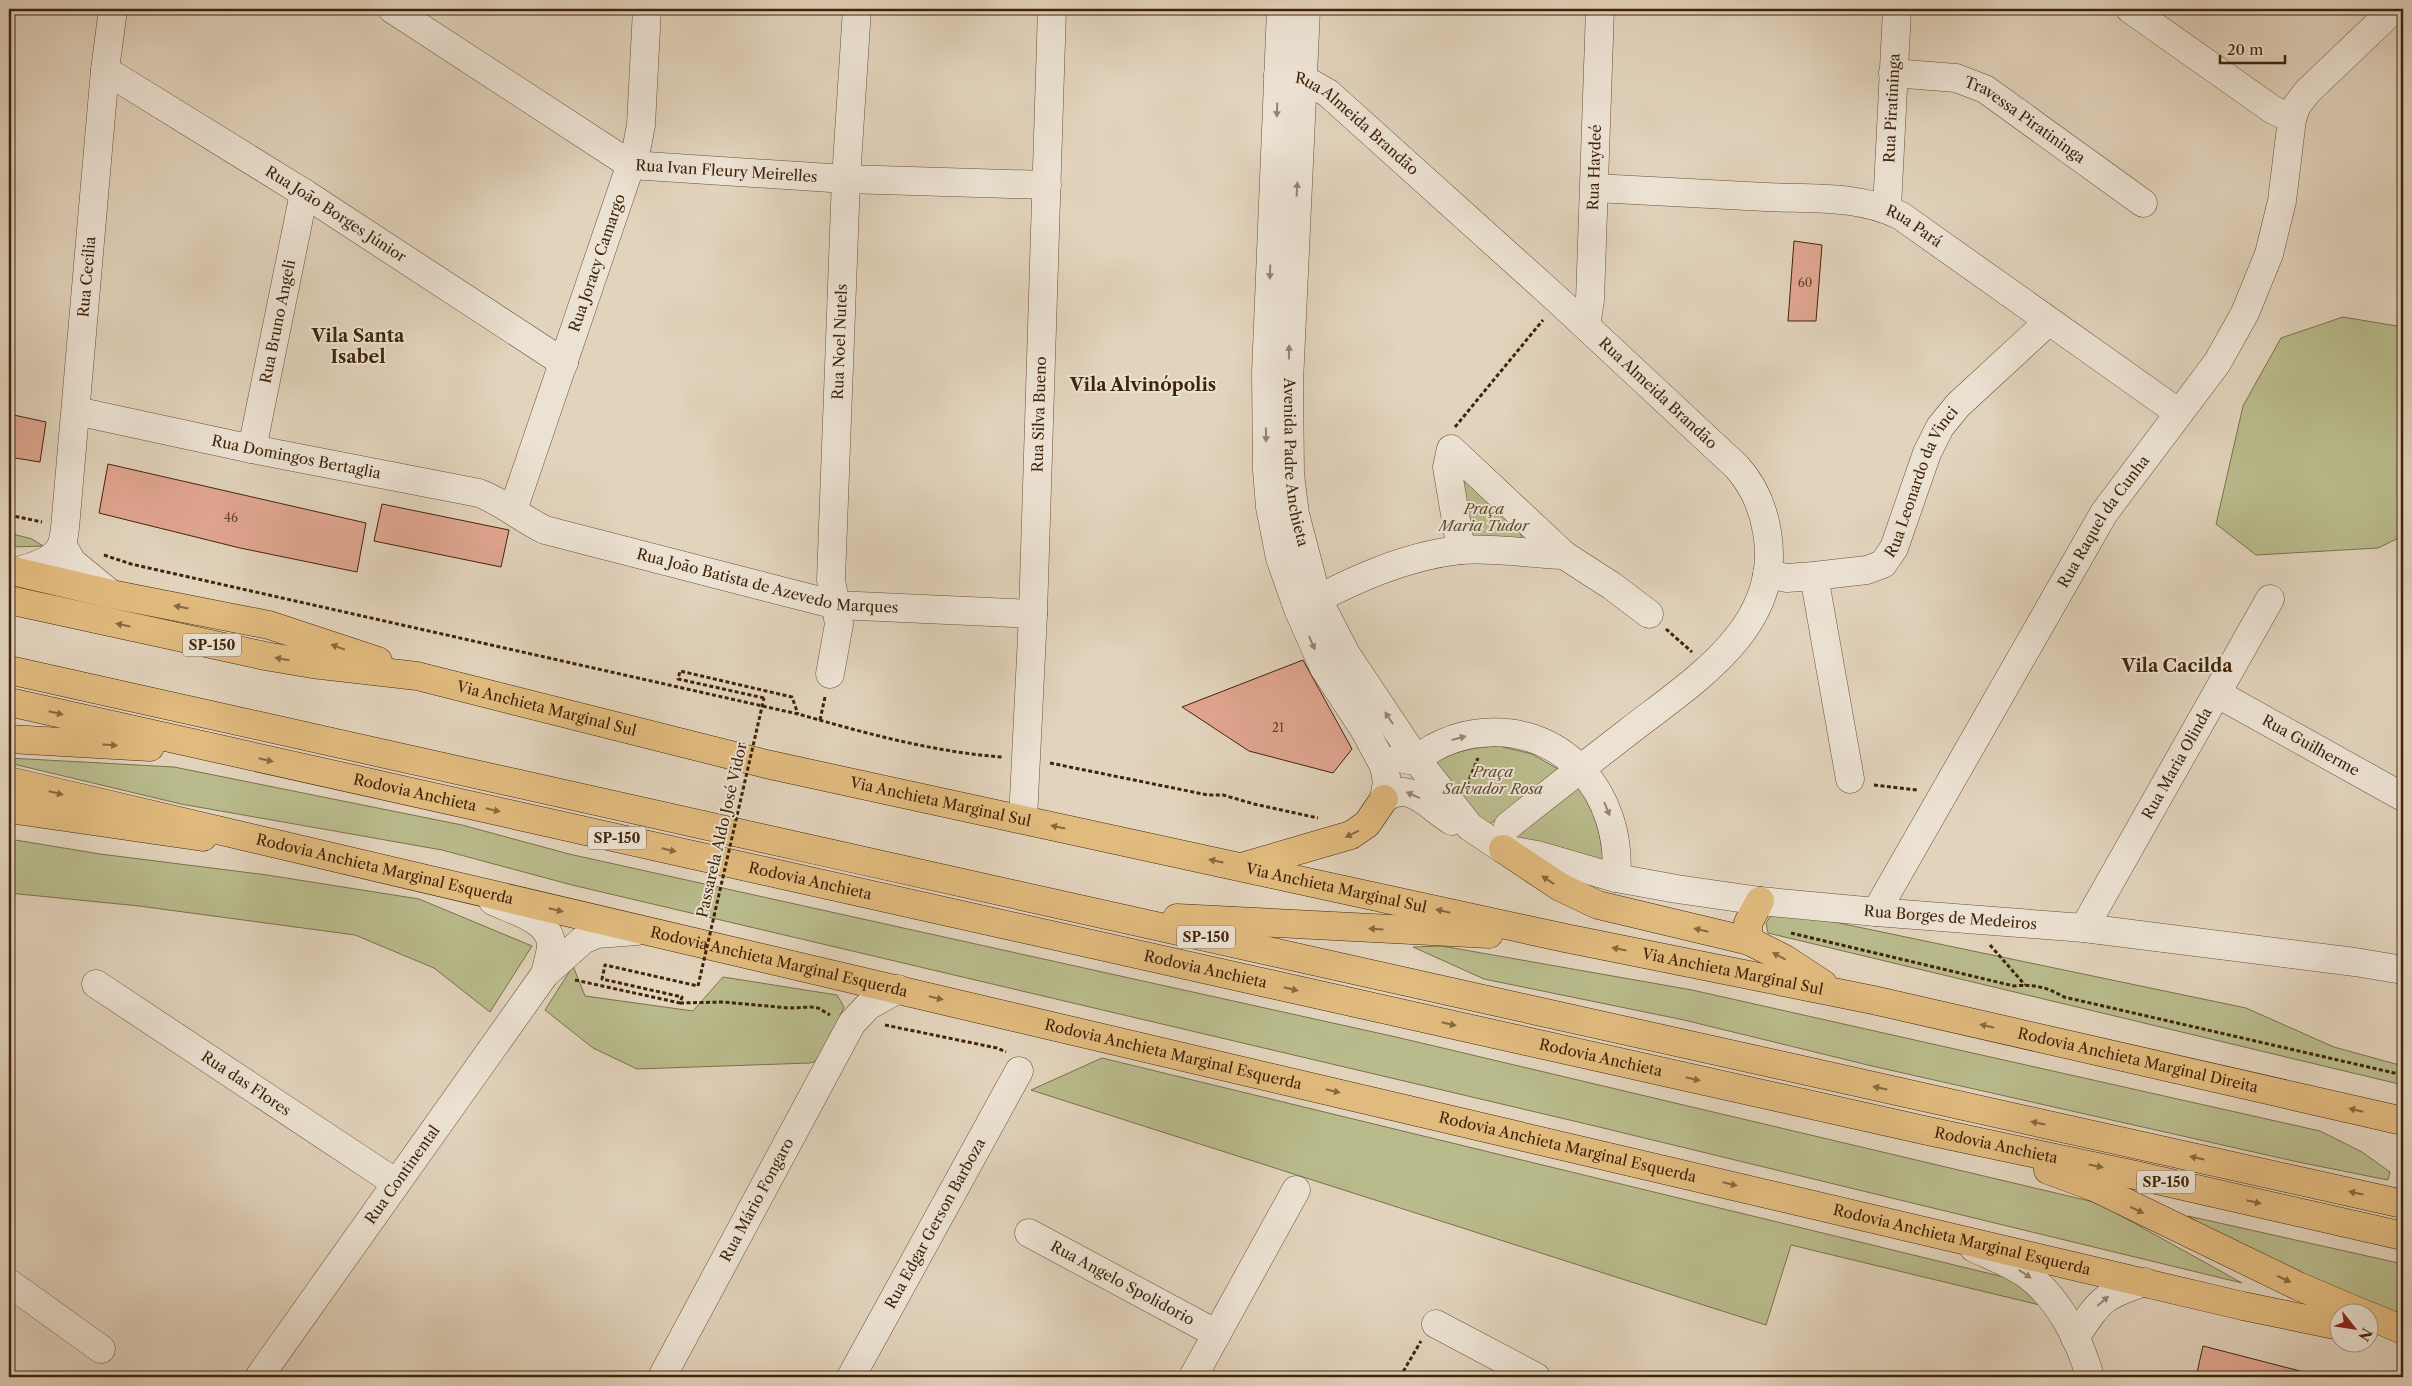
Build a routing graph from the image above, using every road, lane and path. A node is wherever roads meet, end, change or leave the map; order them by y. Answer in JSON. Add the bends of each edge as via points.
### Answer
{"nodes":[{"id":1,"x":112,"y":9,"type":"edge"},
{"id":2,"x":647,"y":9,"type":"edge"},
{"id":3,"x":857,"y":9,"type":"edge"},
{"id":4,"x":1052,"y":9,"type":"edge"},
{"id":5,"x":1281,"y":9,"type":"edge"},
{"id":6,"x":1306,"y":9,"type":"edge"},
{"id":7,"x":1600,"y":9,"type":"edge"},
{"id":8,"x":1897,"y":9,"type":"edge"},
{"id":9,"x":2130,"y":9,"type":"edge"},
{"id":10,"x":2394,"y":9,"type":"edge"},
{"id":11,"x":401,"y":11,"type":"edge"},
{"id":12,"x":105,"y":70,"type":"junction"},
{"id":13,"x":1893,"y":74,"type":"junction"},
{"id":14,"x":1290,"y":77,"type":"junction"},
{"id":15,"x":2292,"y":119,"type":"junction"},
{"id":16,"x":631,"y":165,"type":"junction"},
{"id":17,"x":846,"y":179,"type":"junction"},
{"id":18,"x":1047,"y":185,"type":"junction"},
{"id":19,"x":1595,"y":188,"type":"junction"},
{"id":20,"x":304,"y":193,"type":"junction"},
{"id":21,"x":2143,"y":203,"type":"dead end"},
{"id":22,"x":1887,"y":208,"type":"junction"},
{"id":23,"x":1559,"y":301,"type":"junction"},
{"id":24,"x":2048,"y":322,"type":"junction"},
{"id":25,"x":1586,"y":326,"type":"junction"},
{"id":26,"x":564,"y":363,"type":"junction"},
{"id":27,"x":76,"y":411,"type":"junction"},
{"id":28,"x":2179,"y":414,"type":"junction"},
{"id":29,"x":1451,"y":449,"type":"junction"},
{"id":30,"x":252,"y":450,"type":"junction"},
{"id":31,"x":513,"y":510,"type":"junction"},
{"id":32,"x":9,"y":515,"type":"edge"},
{"id":33,"x":64,"y":536,"type":"junction"},
{"id":34,"x":1461,"y":550,"type":"junction"},
{"id":35,"x":101,"y":554,"type":"dead end"},
{"id":36,"x":1564,"y":555,"type":"junction"},
{"id":37,"x":11,"y":571,"type":"edge"},
{"id":38,"x":1767,"y":574,"type":"junction"},
{"id":39,"x":1814,"y":576,"type":"junction"},
{"id":40,"x":112,"y":594,"type":"junction"},
{"id":41,"x":2270,"y":599,"type":"dead end"},
{"id":42,"x":9,"y":600,"type":"edge"},
{"id":43,"x":836,"y":604,"type":"junction"},
{"id":44,"x":1308,"y":604,"type":"junction"},
{"id":45,"x":1033,"y":614,"type":"junction"},
{"id":46,"x":1649,"y":614,"type":"joint"},
{"id":47,"x":1708,"y":668,"type":"junction"},
{"id":48,"x":9,"y":670,"type":"edge"},
{"id":49,"x":830,"y":674,"type":"dead end"},
{"id":50,"x":417,"y":676,"type":"junction"},
{"id":51,"x":2218,"y":694,"type":"junction"},
{"id":52,"x":9,"y":702,"type":"edge"},
{"id":53,"x":798,"y":714,"type":"junction"},
{"id":54,"x":821,"y":714,"type":"dead end"},
{"id":55,"x":820,"y":720,"type":"junction"},
{"id":56,"x":1364,"y":729,"type":"junction"},
{"id":57,"x":1490,"y":733,"type":"junction"},
{"id":58,"x":9,"y":739,"type":"edge"},
{"id":59,"x":228,"y":751,"type":"junction"},
{"id":60,"x":1027,"y":759,"type":"junction"},
{"id":61,"x":1416,"y":759,"type":"junction"},
{"id":62,"x":1581,"y":769,"type":"junction"},
{"id":63,"x":1850,"y":779,"type":"joint"},
{"id":64,"x":9,"y":781,"type":"edge"},
{"id":65,"x":1945,"y":792,"type":"junction"},
{"id":66,"x":2403,"y":797,"type":"edge"},
{"id":67,"x":1384,"y":799,"type":"junction"},
{"id":68,"x":9,"y":809,"type":"edge"},
{"id":69,"x":1023,"y":819,"type":"junction"},
{"id":70,"x":1325,"y":819,"type":"dead end"},
{"id":71,"x":1463,"y":819,"type":"junction"},
{"id":72,"x":1505,"y":837,"type":"junction"},
{"id":73,"x":304,"y":852,"type":"junction"},
{"id":74,"x":1243,"y":866,"type":"junction"},
{"id":75,"x":1616,"y":878,"type":"junction"},
{"id":76,"x":467,"y":889,"type":"junction"},
{"id":77,"x":1760,"y":901,"type":"junction"},
{"id":78,"x":1876,"y":912,"type":"junction"},
{"id":79,"x":1106,"y":914,"type":"junction"},
{"id":80,"x":1966,"y":919,"type":"junction"},
{"id":81,"x":2084,"y":928,"type":"junction"},
{"id":82,"x":651,"y":931,"type":"junction"},
{"id":83,"x":1789,"y":932,"type":"dead end"},
{"id":84,"x":1565,"y":938,"type":"junction"},
{"id":85,"x":1749,"y":941,"type":"junction"},
{"id":86,"x":2403,"y":970,"type":"edge"},
{"id":87,"x":545,"y":974,"type":"junction"},
{"id":88,"x":838,"y":975,"type":"junction"},
{"id":89,"x":96,"y":984,"type":"dead end"},
{"id":90,"x":2025,"y":985,"type":"junction"},
{"id":91,"x":898,"y":989,"type":"junction"},
{"id":92,"x":1835,"y":992,"type":"junction"},
{"id":93,"x":1873,"y":1000,"type":"joint"},
{"id":94,"x":680,"y":1003,"type":"junction"},
{"id":95,"x":850,"y":1026,"type":"junction"},
{"id":96,"x":1019,"y":1071,"type":"joint"},
{"id":97,"x":2403,"y":1075,"type":"edge"},
{"id":98,"x":2403,"y":1121,"type":"edge"},
{"id":99,"x":1928,"y":1131,"type":"junction"},
{"id":100,"x":396,"y":1183,"type":"junction"},
{"id":101,"x":1296,"y":1190,"type":"dead end"},
{"id":102,"x":2403,"y":1204,"type":"edge"},
{"id":103,"x":1029,"y":1233,"type":"dead end"},
{"id":104,"x":1951,"y":1236,"type":"junction"},
{"id":105,"x":2403,"y":1236,"type":"edge"},
{"id":106,"x":2145,"y":1282,"type":"junction"},
{"id":107,"x":9,"y":1283,"type":"edge"},
{"id":108,"x":2340,"y":1304,"type":"edge"},
{"id":109,"x":2380,"y":1320,"type":"edge"},
{"id":110,"x":1436,"y":1324,"type":"dead end"},
{"id":111,"x":2330,"y":1324,"type":"edge"},
{"id":112,"x":2403,"y":1330,"type":"edge"},
{"id":113,"x":1216,"y":1334,"type":"junction"},
{"id":114,"x":2380,"y":1334,"type":"edge"},
{"id":115,"x":2075,"y":1338,"type":"junction"},
{"id":116,"x":2403,"y":1339,"type":"edge"},
{"id":117,"x":1417,"y":1346,"type":"dead end"},
{"id":118,"x":101,"y":1349,"type":"dead end"},
{"id":119,"x":259,"y":1377,"type":"edge"},
{"id":120,"x":662,"y":1377,"type":"edge"},
{"id":121,"x":851,"y":1377,"type":"edge"},
{"id":122,"x":1193,"y":1377,"type":"edge"},
{"id":123,"x":1400,"y":1377,"type":"edge"},
{"id":124,"x":1536,"y":1377,"type":"edge"},
{"id":125,"x":2090,"y":1377,"type":"edge"}],
"edges":[{"from":1,"to":12,"type":"street","name":"Rua Cecília"},
{"from":2,"to":16,"type":"street","name":"Rua Joracy Camargo","via":[[641,125]]},
{"from":3,"to":17,"type":"street","name":"Rua Noel Nutels"},
{"from":4,"to":18,"type":"street","name":"Rua Silva Bueno"},
{"from":5,"to":14,"type":"street","name":"Avenida Padre Anchieta"},
{"from":6,"to":14,"type":"street","name":"Avenida Padre Anchieta"},
{"from":7,"to":19,"type":"street","name":"Rua Haydeé"},
{"from":8,"to":13,"type":"street","name":"Rua Piratininga"},
{"from":9,"to":15,"type":"street","via":[[2273,110]]},
{"from":10,"to":15,"type":"street","name":"Rua Raquel da Cunha","via":[[2301,98]]},
{"from":11,"to":16,"type":"street","name":"Rua Ivan Fleury Meirelles"},
{"from":12,"to":20,"type":"street","name":"Rua João Borges Júnior"},
{"from":12,"to":27,"type":"street","name":"Rua Cecília"},
{"from":13,"to":21,"type":"street","name":"Travessa Piratininga","via":[[1956,78],[1985,89]]},
{"from":13,"to":22,"type":"street","name":"Rua Piratininga"},
{"from":14,"to":23,"type":"street","name":"Rua Almeida Brandão","via":[[1328,93]]},
{"from":14,"to":44,"type":"street","name":"Avenida Padre Anchieta","via":[[1288,427],[1290,474]]},
{"from":15,"to":28,"type":"street","name":"Rua Raquel da Cunha","via":[[2282,201],[2269,254],[2245,313],[2230,340]]},
{"from":16,"to":17,"type":"street","name":"Rua Ivan Fleury Meirelles"},
{"from":16,"to":26,"type":"street","name":"Rua Joracy Camargo"},
{"from":17,"to":18,"type":"street","name":"Rua Ivan Fleury Meirelles"},
{"from":17,"to":43,"type":"street","name":"Rua Noel Nutels","via":[[831,580]]},
{"from":18,"to":45,"type":"street","name":"Rua Silva Bueno"},
{"from":19,"to":22,"type":"street","name":"Rua Pará","via":[[1827,200]]},
{"from":19,"to":25,"type":"street","name":"Rua Haydeé"},
{"from":20,"to":26,"type":"street","name":"Rua João Borges Júnior"},
{"from":20,"to":30,"type":"street","name":"Rua Bruno Angeli"},
{"from":22,"to":24,"type":"street","name":"Rua Pará"},
{"from":23,"to":25,"type":"street","name":"Rua Almeida Brandão"},
{"from":23,"to":29,"type":"path","via":[[1456,425]]},
{"from":24,"to":28,"type":"street","name":"Rua Pará"},
{"from":24,"to":39,"type":"street","name":"Rua Leonardo da Vinci","via":[[1958,405],[1940,426],[1888,560],[1868,570]]},
{"from":25,"to":38,"type":"street","name":"Rua Almeida Brandão","via":[[1745,476],[1756,494],[1765,522],[1769,552]]},
{"from":26,"to":31,"type":"street","name":"Rua Joracy Camargo"},
{"from":27,"to":30,"type":"street","name":"Rua Domingos Bertaglia"},
{"from":27,"to":33,"type":"street","name":"Rua Cecília"},
{"from":28,"to":65,"type":"street","name":"Rua Raquel da Cunha","via":[[2104,513]]},
{"from":29,"to":34,"type":"street","via":[[1447,467]]},
{"from":29,"to":36,"type":"street"},
{"from":30,"to":31,"type":"street","name":"Rua Domingos Bertaglia","via":[[479,493]]},
{"from":31,"to":43,"type":"street","name":"Rua João Batista de Azevedo Marques","via":[[545,530]]},
{"from":32,"to":33,"type":"path"},
{"from":33,"to":37,"type":"street","via":[[54,554],[41,562]]},
{"from":33,"to":40,"type":"street","via":[[72,562]]},
{"from":34,"to":36,"type":"street"},
{"from":34,"to":44,"type":"street","via":[[1396,565],[1344,585]]},
{"from":35,"to":53,"type":"path","via":[[140,566]]},
{"from":36,"to":46,"type":"street"},
{"from":37,"to":40,"type":"main road"},
{"from":38,"to":39,"type":"street","name":"Rua Leonardo da Vinci","via":[[1787,578]]},
{"from":38,"to":47,"type":"street","name":"Rua Almeida Brandão","via":[[1759,601],[1742,633],[1733,646]]},
{"from":39,"to":63,"type":"street"},
{"from":50,"to":40,"type":"main road","one_way":true,"via":[[321,640],[269,625]]},
{"from":41,"to":51,"type":"street","name":"Rua Maria Olinda"},
{"from":50,"to":42,"type":"main road","name":"Via Anchieta Marginal Sul","number":"SP-150","one_way":true,"via":[[265,656]]},
{"from":43,"to":45,"type":"street","name":"Rua João Batista de Azevedo Marques"},
{"from":43,"to":49,"type":"street","name":"Rua Noel Nutels","via":[[839,624]]},
{"from":44,"to":56,"type":"street","name":"Avenida Padre Anchieta","one_way":true,"via":[[1324,668]]},
{"from":61,"to":44,"type":"street","name":"Avenida Padre Anchieta","one_way":true,"via":[[1346,654]]},
{"from":45,"to":60,"type":"street","name":"Rua Silva Bueno"},
{"from":46,"to":47,"type":"path"},
{"from":47,"to":62,"type":"street","name":"Rua Almeida Brandão"},
{"from":48,"to":79,"type":"main road","name":"Rodovia Anchieta","number":"SP-150"},
{"from":50,"to":69,"type":"main road","name":"Via Anchieta Marginal Sul","number":"SP-150","via":[[766,764]]},
{"from":51,"to":66,"type":"street","name":"Rua Guilherme"},
{"from":51,"to":81,"type":"street","name":"Rua Maria Olinda"},
{"from":52,"to":59,"type":"main road","name":"Rodovia Anchieta","number":"SP-150","one_way":true},
{"from":53,"to":55,"type":"path"},
{"from":53,"to":94,"type":"path","name":"Passarela Aldo José Vidor","bridge":true,"via":[[792,697],[680,671],[678,679],[764,698],[698,986],[605,965],[602,979],[682,997]]},
{"from":54,"to":55,"type":"path"},
{"from":55,"to":60,"type":"path","via":[[879,737],[979,756]]},
{"from":56,"to":61,"type":"street","via":[[1401,758]]},
{"from":56,"to":67,"type":"street","name":"Avenida Padre Anchieta","via":[[1386,770]]},
{"from":61,"to":57,"type":"street","one_way":true,"via":[[1452,740]]},
{"from":57,"to":62,"type":"street","via":[[1538,741]]},
{"from":57,"to":71,"type":"path"},
{"from":58,"to":59,"type":"main road","one_way":true},
{"from":59,"to":99,"type":"main road","name":"Rodovia Anchieta","number":"SP-150","one_way":true},
{"from":60,"to":69,"type":"street","name":"Rua Silva Bueno"},
{"from":60,"to":70,"type":"path","via":[[1208,796],[1223,795]]},
{"from":61,"to":71,"type":"street","name":"Avenida Padre Anchieta"},
{"from":62,"to":72,"type":"street","name":"Rua Almeida Brandão"},
{"from":62,"to":75,"type":"street","one_way":true,"via":[[1601,796],[1613,825]]},
{"from":63,"to":65,"type":"path"},
{"from":64,"to":73,"type":"main road","name":"Rodovia Anchieta Marginal Esquerda","one_way":true},
{"from":65,"to":78,"type":"street","name":"Rua Raquel da Cunha"},
{"from":71,"to":67,"type":"street","one_way":true,"via":[[1451,820],[1409,792],[1394,792]]},
{"from":67,"to":74,"type":"main road","one_way":true,"via":[[1373,818],[1357,832]]},
{"from":68,"to":73,"type":"main road"},
{"from":74,"to":69,"type":"main road","name":"Via Anchieta Marginal Sul","number":"SP-150","one_way":true},
{"from":71,"to":72,"type":"street","name":"Avenida Padre Anchieta"},
{"from":72,"to":75,"type":"street","name":"Rua Borges de Medeiros","via":[[1537,855]]},
{"from":85,"to":72,"type":"main road","one_way":true,"via":[[1598,905],[1560,887]]},
{"from":73,"to":76,"type":"main road","name":"Rodovia Anchieta Marginal Esquerda"},
{"from":84,"to":74,"type":"main road","name":"Via Anchieta Marginal Sul","number":"SP-150","one_way":true},
{"from":75,"to":77,"type":"street","name":"Rua Borges de Medeiros"},
{"from":76,"to":82,"type":"main road","name":"Rodovia Anchieta Marginal Esquerda","one_way":true},
{"from":76,"to":87,"type":"street","name":"Rua Continental","via":[[536,921],[548,933],[551,945]]},
{"from":77,"to":78,"type":"street","name":"Rua Borges de Medeiros"},
{"from":77,"to":85,"type":"main road","via":[[1748,923]]},
{"from":78,"to":80,"type":"street","name":"Rua Borges de Medeiros"},
{"from":84,"to":79,"type":"main road","one_way":true},
{"from":102,"to":79,"type":"main road","name":"Rodovia Anchieta","number":"SP-150","one_way":true,"via":[[1490,1003]]},
{"from":80,"to":81,"type":"street","name":"Rua Borges de Medeiros"},
{"from":80,"to":90,"type":"path"},
{"from":81,"to":86,"type":"street","name":"Rua Borges de Medeiros"},
{"from":82,"to":87,"type":"street","name":"Rua Continental","via":[[597,934],[584,940]]},
{"from":82,"to":88,"type":"main road","name":"Rodovia Anchieta Marginal Esquerda"},
{"from":83,"to":90,"type":"path","via":[[2014,986]]},
{"from":92,"to":84,"type":"main road","name":"Via Anchieta Marginal Sul","number":"SP-150","one_way":true},
{"from":92,"to":85,"type":"main road","one_way":true,"via":[[1785,959]]},
{"from":87,"to":94,"type":"path"},
{"from":87,"to":100,"type":"street","name":"Rua Continental"},
{"from":88,"to":91,"type":"main road","name":"Rodovia Anchieta Marginal Esquerda"},
{"from":88,"to":95,"type":"street","via":[[852,1004]]},
{"from":89,"to":100,"type":"street","name":"Rua das Flores"},
{"from":90,"to":97,"type":"path","via":[[2048,988],[2064,997]]},
{"from":91,"to":95,"type":"street","name":"Rua Mário Fongaro","via":[[868,1006]]},
{"from":91,"to":104,"type":"main road","name":"Rodovia Anchieta Marginal Esquerda","one_way":true},
{"from":92,"to":93,"type":"main road","name":"Via Anchieta Marginal Sul","number":"SP-150"},
{"from":98,"to":93,"type":"main road","name":"Rodovia Anchieta Marginal Direita","number":"SP-150","one_way":true},
{"from":94,"to":95,"type":"path","via":[[723,1002],[818,1008]]},
{"from":95,"to":96,"type":"path","via":[[896,1026],[997,1048],[1011,1056]]},
{"from":95,"to":120,"type":"street","name":"Rua Mário Fongaro"},
{"from":96,"to":121,"type":"street","name":"Rua Edgar Gerson Barboza"},
{"from":99,"to":105,"type":"main road","name":"Rodovia Anchieta","number":"SP-150","one_way":true,"via":[[2135,1174]]},
{"from":99,"to":108,"type":"main road","one_way":true,"via":[[2094,1188]]},
{"from":100,"to":119,"type":"street","name":"Rua Continental"},
{"from":101,"to":113,"type":"street"},
{"from":103,"to":113,"type":"street","name":"Rua Angelo Spolidorio"},
{"from":104,"to":106,"type":"main road","name":"Rodovia Anchieta Marginal Esquerda"},
{"from":104,"to":115,"type":"street","one_way":true,"via":[[2024,1273],[2040,1286]]},
{"from":106,"to":111,"type":"main road","name":"Rodovia Anchieta Marginal Esquerda"},
{"from":115,"to":106,"type":"street","one_way":true,"via":[[2102,1301],[2114,1292]]},
{"from":107,"to":118,"type":"street"},
{"from":109,"to":112,"type":"main road"},
{"from":110,"to":124,"type":"street"},
{"from":113,"to":122,"type":"street"},
{"from":114,"to":116,"type":"main road"},
{"from":115,"to":125,"type":"street"},
{"from":117,"to":123,"type":"path"}]}
